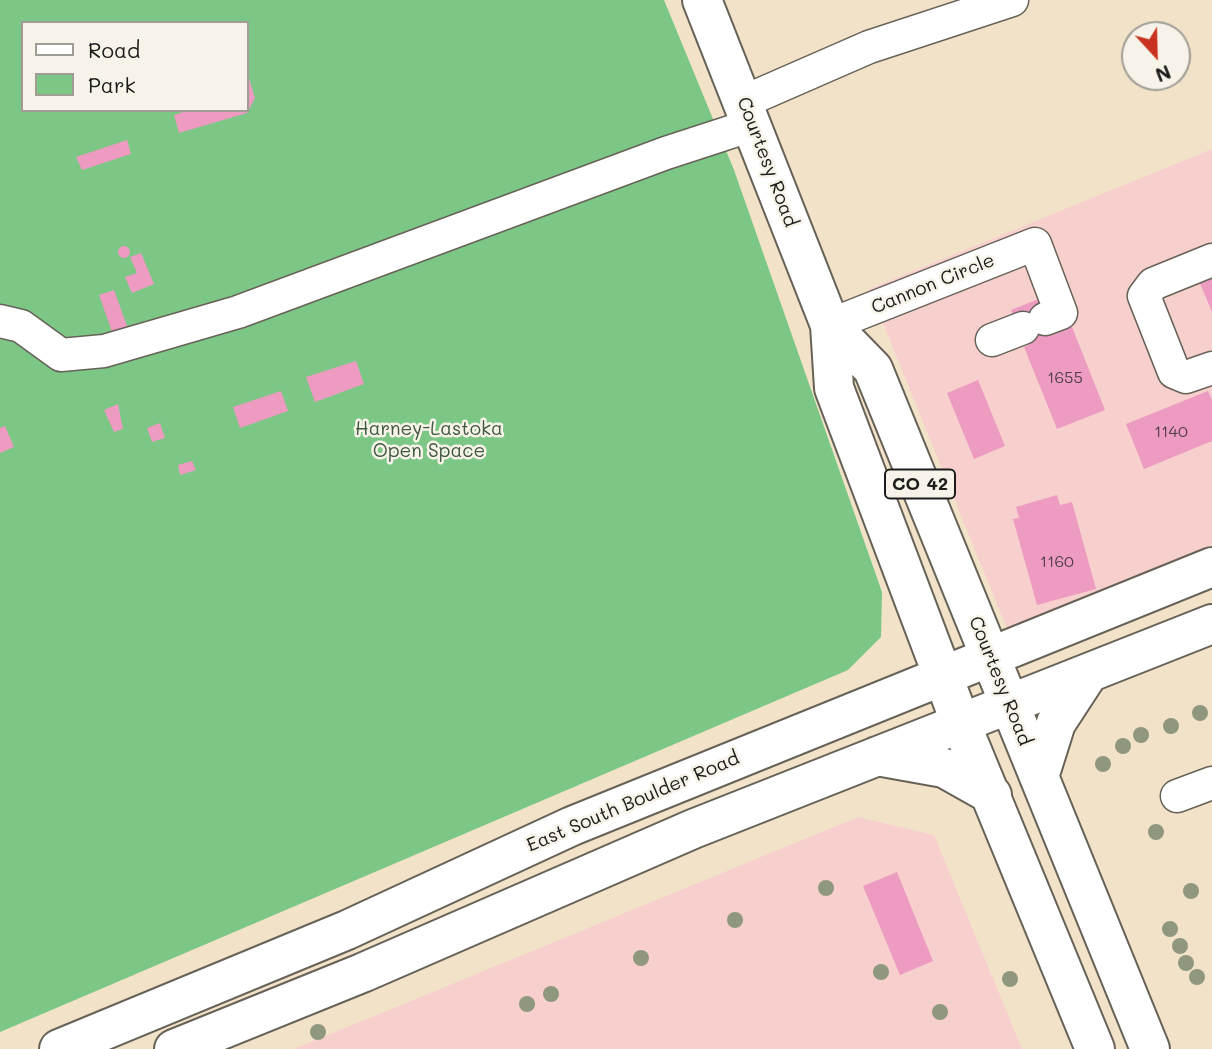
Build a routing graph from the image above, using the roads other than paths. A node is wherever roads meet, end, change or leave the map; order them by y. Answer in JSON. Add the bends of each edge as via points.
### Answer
{"nodes":[{"id":1,"x":702,"y":0,"type":"edge"},
{"id":2,"x":1012,"y":0,"type":"edge"},
{"id":3,"x":748,"y":114,"type":"junction"},
{"id":4,"x":1212,"y":260,"type":"edge"},
{"id":5,"x":0,"y":321,"type":"edge"},
{"id":6,"x":830,"y":325,"type":"junction"},
{"id":7,"x":992,"y":340,"type":"dead end"},
{"id":8,"x":1212,"y":368,"type":"edge"},
{"id":9,"x":1212,"y":567,"type":"edge"},
{"id":10,"x":1212,"y":624,"type":"edge"},
{"id":11,"x":990,"y":657,"type":"junction"},
{"id":12,"x":1088,"y":674,"type":"junction"},
{"id":13,"x":943,"y":677,"type":"junction"},
{"id":14,"x":1008,"y":704,"type":"junction"},
{"id":15,"x":961,"y":724,"type":"junction"},
{"id":16,"x":877,"y":756,"type":"junction"},
{"id":17,"x":1039,"y":777,"type":"junction"},
{"id":18,"x":1212,"y":783,"type":"edge"},
{"id":19,"x":992,"y":795,"type":"junction"},
{"id":20,"x":1177,"y":796,"type":"dead end"},
{"id":21,"x":59,"y":1049,"type":"edge"},
{"id":22,"x":174,"y":1049,"type":"edge"},
{"id":23,"x":1095,"y":1049,"type":"edge"},
{"id":24,"x":1150,"y":1049,"type":"edge"}],
"edges":[{"from":1,"to":3,"type":"main road","name":"Courtesy Road","number":"CO 42"},
{"from":2,"to":3,"type":"street","via":[[870,47]]},
{"from":3,"to":5,"type":"street","via":[[666,153],[237,312],[104,351],[61,355],[21,327]]},
{"from":3,"to":6,"type":"main road","name":"Courtesy Road","number":"CO 42"},
{"from":4,"to":8,"type":"street","via":[[1153,284],[1144,296],[1174,372],[1186,377]]},
{"from":6,"to":7,"type":"street","name":"Cannon Circle","via":[[1035,244],[1061,313]]},
{"from":6,"to":11,"type":"main road","name":"Courtesy Road","number":"CO 42","via":[[873,369]]},
{"from":6,"to":13,"type":"main road","name":"Courtesy Road","number":"CO 42","via":[[834,388]]},
{"from":9,"to":11,"type":"main road","name":"East South Boulder Road"},
{"from":10,"to":12,"type":"main road"},
{"from":11,"to":13,"type":"main road","name":"East South Boulder Road"},
{"from":11,"to":14,"type":"main road","name":"Courtesy Road","number":"CO 42"},
{"from":12,"to":14,"type":"main road"},
{"from":12,"to":17,"type":"main road","via":[[1056,723]]},
{"from":13,"to":15,"type":"main road","name":"Courtesy Road","number":"CO 42"},
{"from":13,"to":21,"type":"main road","name":"East South Boulder Road","via":[[572,825],[347,930]]},
{"from":14,"to":15,"type":"main road"},
{"from":14,"to":17,"type":"main road","name":"Courtesy Road","number":"CO 42"},
{"from":15,"to":16,"type":"main road"},
{"from":15,"to":19,"type":"main road","name":"Courtesy Road","number":"CO 42"},
{"from":16,"to":19,"type":"main road","via":[[944,768]]},
{"from":16,"to":22,"type":"main road"},
{"from":17,"to":24,"type":"main road","name":"Courtesy Road","number":"CO 42"},
{"from":18,"to":20,"type":"street"},
{"from":19,"to":23,"type":"main road","name":"Courtesy Road","number":"CO 42"}]}
